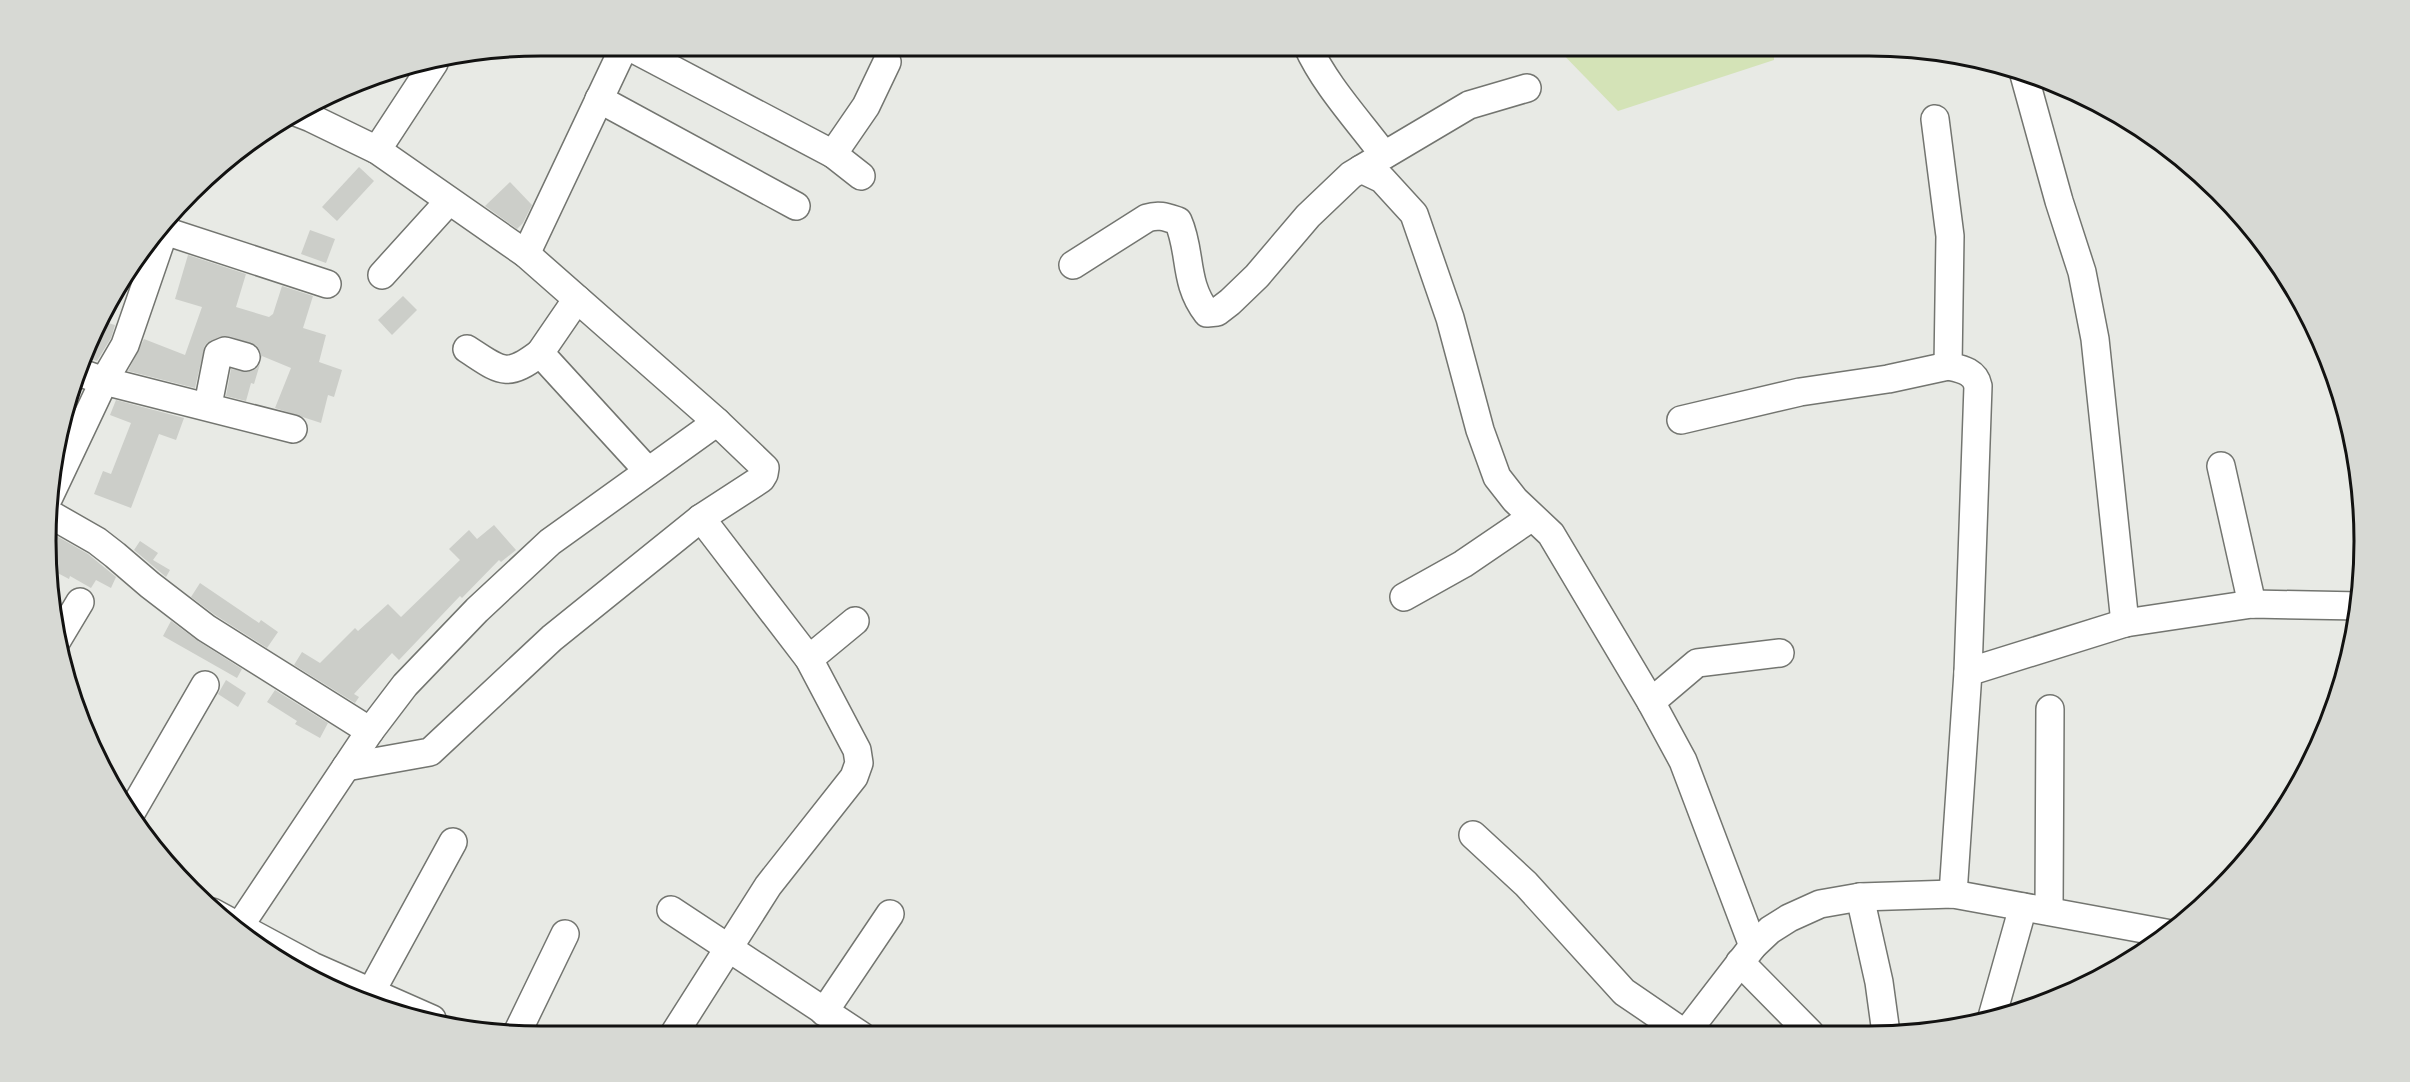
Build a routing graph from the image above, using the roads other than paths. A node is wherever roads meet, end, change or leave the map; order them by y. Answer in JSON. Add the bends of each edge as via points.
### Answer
{"nodes":[{"id":1,"x":618,"y":56,"type":"edge"},
{"id":2,"x":647,"y":56,"type":"edge"},
{"id":3,"x":1312,"y":56,"type":"edge"},
{"id":4,"x":887,"y":62,"type":"dead end"},
{"id":5,"x":430,"y":69,"type":"edge"},
{"id":6,"x":2027,"y":82,"type":"edge"},
{"id":7,"x":1527,"y":88,"type":"dead end"},
{"id":8,"x":599,"y":99,"type":"junction"},
{"id":9,"x":314,"y":112,"type":"edge"},
{"id":10,"x":1935,"y":119,"type":"dead end"},
{"id":11,"x":377,"y":150,"type":"junction"},
{"id":12,"x":833,"y":154,"type":"junction"},
{"id":13,"x":1384,"y":155,"type":"junction"},
{"id":14,"x":1361,"y":169,"type":"junction"},
{"id":15,"x":861,"y":176,"type":"dead end"},
{"id":16,"x":449,"y":201,"type":"junction"},
{"id":17,"x":796,"y":206,"type":"dead end"},
{"id":18,"x":169,"y":230,"type":"edge"},
{"id":19,"x":164,"y":236,"type":"edge"},
{"id":20,"x":526,"y":254,"type":"junction"},
{"id":21,"x":1073,"y":265,"type":"dead end"},
{"id":22,"x":382,"y":275,"type":"dead end"},
{"id":23,"x":327,"y":284,"type":"dead end"},
{"id":24,"x":577,"y":298,"type":"junction"},
{"id":25,"x":467,"y":349,"type":"dead end"},
{"id":26,"x":540,"y":353,"type":"junction"},
{"id":27,"x":246,"y":357,"type":"dead end"},
{"id":28,"x":1948,"y":366,"type":"junction"},
{"id":29,"x":93,"y":377,"type":"edge"},
{"id":30,"x":208,"y":405,"type":"junction"},
{"id":31,"x":1681,"y":420,"type":"dead end"},
{"id":32,"x":717,"y":422,"type":"junction"},
{"id":33,"x":293,"y":429,"type":"dead end"},
{"id":34,"x":63,"y":459,"type":"edge"},
{"id":35,"x":2221,"y":466,"type":"dead end"},
{"id":36,"x":648,"y":471,"type":"junction"},
{"id":37,"x":1532,"y":517,"type":"junction"},
{"id":38,"x":57,"y":518,"type":"edge"},
{"id":39,"x":701,"y":518,"type":"junction"},
{"id":40,"x":1404,"y":597,"type":"dead end"},
{"id":41,"x":80,"y":602,"type":"dead end"},
{"id":42,"x":2252,"y":604,"type":"junction"},
{"id":43,"x":2350,"y":606,"type":"edge"},
{"id":44,"x":855,"y":621,"type":"dead end"},
{"id":45,"x":2125,"y":623,"type":"junction"},
{"id":46,"x":64,"y":629,"type":"edge"},
{"id":47,"x":1780,"y":653,"type":"dead end"},
{"id":48,"x":809,"y":659,"type":"junction"},
{"id":49,"x":1968,"y":672,"type":"junction"},
{"id":50,"x":206,"y":685,"type":"dead end"},
{"id":51,"x":1652,"y":702,"type":"junction"},
{"id":52,"x":2050,"y":709,"type":"dead end"},
{"id":53,"x":370,"y":731,"type":"junction"},
{"id":54,"x":346,"y":767,"type":"junction"},
{"id":55,"x":135,"y":807,"type":"edge"},
{"id":56,"x":1473,"y":835,"type":"dead end"},
{"id":57,"x":453,"y":842,"type":"dead end"},
{"id":58,"x":1953,"y":894,"type":"junction"},
{"id":59,"x":1860,"y":897,"type":"junction"},
{"id":60,"x":2036,"y":909,"type":"junction"},
{"id":61,"x":671,"y":910,"type":"dead end"},
{"id":62,"x":890,"y":914,"type":"dead end"},
{"id":63,"x":242,"y":923,"type":"edge"},
{"id":64,"x":2157,"y":931,"type":"edge"},
{"id":65,"x":565,"y":934,"type":"dead end"},
{"id":66,"x":276,"y":948,"type":"edge"},
{"id":67,"x":729,"y":948,"type":"junction"},
{"id":68,"x":1747,"y":954,"type":"junction"},
{"id":69,"x":349,"y":987,"type":"edge"},
{"id":70,"x":369,"y":995,"type":"edge"},
{"id":71,"x":1995,"y":1010,"type":"edge"},
{"id":72,"x":824,"y":1012,"type":"junction"},
{"id":73,"x":521,"y":1025,"type":"edge"},
{"id":74,"x":679,"y":1026,"type":"edge"},
{"id":75,"x":846,"y":1026,"type":"edge"},
{"id":76,"x":1673,"y":1026,"type":"edge"},
{"id":77,"x":1691,"y":1026,"type":"edge"},
{"id":78,"x":1804,"y":1026,"type":"edge"},
{"id":79,"x":1885,"y":1026,"type":"edge"}],
"edges":[{"from":1,"to":8,"type":"street"},
{"from":2,"to":12,"type":"street"},
{"from":3,"to":13,"type":"street"},
{"from":4,"to":12,"type":"street","via":[[866,106]]},
{"from":5,"to":11,"type":"street"},
{"from":6,"to":45,"type":"street","via":[[2082,272],[2095,339]]},
{"from":7,"to":13,"type":"street","via":[[1469,105]]},
{"from":8,"to":17,"type":"street"},
{"from":8,"to":20,"type":"street"},
{"from":9,"to":11,"type":"street"},
{"from":10,"to":28,"type":"street","via":[[1950,236]]},
{"from":11,"to":16,"type":"street"},
{"from":12,"to":15,"type":"street"},
{"from":13,"to":14,"type":"street"},
{"from":14,"to":21,"type":"street","via":[[1308,216],[1257,276],[1217,312],[1207,313],[1198,301],[1178,221],[1158,214]]},
{"from":14,"to":37,"type":"street","via":[[1382,178],[1414,214],[1450,318],[1497,477]]},
{"from":16,"to":20,"type":"street"},
{"from":16,"to":22,"type":"street"},
{"from":18,"to":23,"type":"street"},
{"from":19,"to":29,"type":"street","via":[[125,345]]},
{"from":20,"to":24,"type":"street"},
{"from":24,"to":26,"type":"street"},
{"from":24,"to":32,"type":"street"},
{"from":25,"to":26,"type":"street","via":[[489,364],[508,370],[518,369]]},
{"from":26,"to":36,"type":"street"},
{"from":27,"to":30,"type":"street","via":[[225,351],[218,354]]},
{"from":28,"to":31,"type":"street","via":[[1888,380],[1800,392]]},
{"from":28,"to":49,"type":"street","via":[[1967,371],[1978,386]]},
{"from":29,"to":30,"type":"street"},
{"from":29,"to":34,"type":"street"},
{"from":30,"to":33,"type":"street"},
{"from":32,"to":36,"type":"street"},
{"from":32,"to":39,"type":"street","via":[[762,465],[764,474]]},
{"from":35,"to":42,"type":"street"},
{"from":36,"to":53,"type":"street","via":[[550,542],[477,610],[405,685]]},
{"from":37,"to":40,"type":"street","via":[[1463,564]]},
{"from":37,"to":51,"type":"street","via":[[1557,543]]},
{"from":38,"to":53,"type":"street","via":[[116,555],[206,628]]},
{"from":39,"to":48,"type":"street"},
{"from":39,"to":54,"type":"street","via":[[552,638],[430,752]]},
{"from":41,"to":46,"type":"street"},
{"from":42,"to":43,"type":"street"},
{"from":42,"to":45,"type":"street"},
{"from":44,"to":48,"type":"street"},
{"from":45,"to":49,"type":"street"},
{"from":47,"to":51,"type":"street","via":[[1697,663]]},
{"from":48,"to":67,"type":"street","via":[[859,763],[854,777],[768,886]]},
{"from":49,"to":58,"type":"street"},
{"from":50,"to":55,"type":"street"},
{"from":51,"to":68,"type":"street","via":[[1683,761]]},
{"from":52,"to":60,"type":"street"},
{"from":53,"to":54,"type":"street"},
{"from":54,"to":63,"type":"street"},
{"from":56,"to":76,"type":"street","via":[[1526,885],[1624,992]]},
{"from":57,"to":70,"type":"street"},
{"from":58,"to":59,"type":"street"},
{"from":58,"to":60,"type":"street"},
{"from":59,"to":68,"type":"street","via":[[1820,904],[1790,918],[1770,930]]},
{"from":59,"to":79,"type":"street"},
{"from":60,"to":64,"type":"street"},
{"from":60,"to":71,"type":"street"},
{"from":61,"to":67,"type":"street"},
{"from":62,"to":72,"type":"street"},
{"from":65,"to":73,"type":"street"},
{"from":66,"to":69,"type":"street"},
{"from":67,"to":72,"type":"street"},
{"from":67,"to":74,"type":"street"},
{"from":68,"to":77,"type":"street"},
{"from":68,"to":78,"type":"street"},
{"from":72,"to":75,"type":"street"}]}
